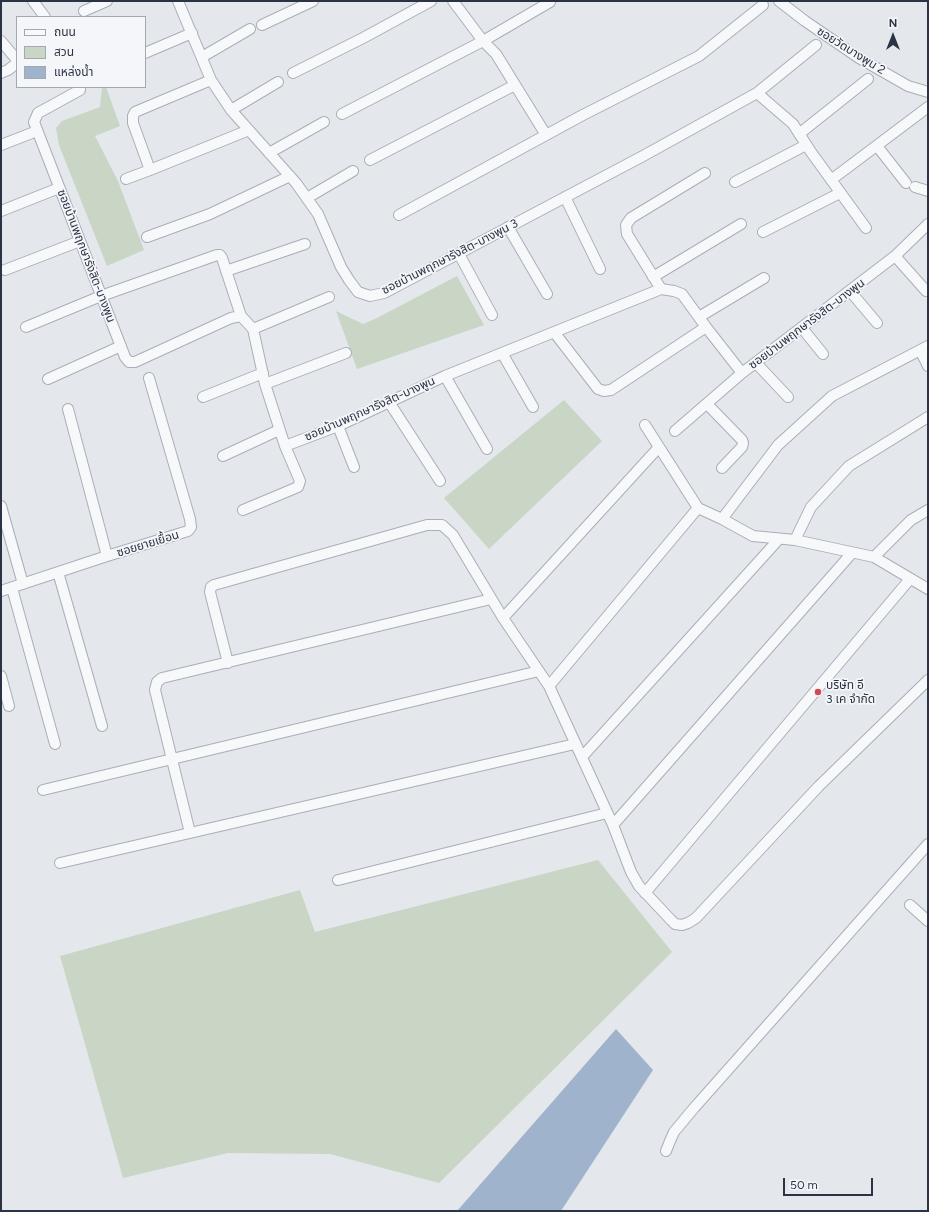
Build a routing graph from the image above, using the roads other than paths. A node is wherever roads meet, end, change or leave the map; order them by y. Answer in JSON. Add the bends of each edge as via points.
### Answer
{"nodes":[{"id":1,"x":33,"y":1,"type":"edge"},
{"id":2,"x":107,"y":1,"type":"edge"},
{"id":3,"x":178,"y":1,"type":"edge"},
{"id":4,"x":313,"y":1,"type":"edge"},
{"id":5,"x":431,"y":1,"type":"edge"},
{"id":6,"x":453,"y":1,"type":"edge"},
{"id":7,"x":779,"y":1,"type":"edge"},
{"id":8,"x":550,"y":2,"type":"edge"},
{"id":9,"x":763,"y":5,"type":"dead end"},
{"id":10,"x":84,"y":11,"type":"dead end"},
{"id":11,"x":44,"y":16,"type":"edge"},
{"id":12,"x":262,"y":25,"type":"dead end"},
{"id":13,"x":250,"y":29,"type":"dead end"},
{"id":14,"x":192,"y":33,"type":"junction"},
{"id":15,"x":1,"y":41,"type":"edge"},
{"id":16,"x":483,"y":41,"type":"junction"},
{"id":17,"x":816,"y":44,"type":"dead end"},
{"id":18,"x":146,"y":53,"type":"edge"},
{"id":19,"x":202,"y":57,"type":"junction"},
{"id":20,"x":16,"y":60,"type":"edge"},
{"id":21,"x":16,"y":62,"type":"edge"},
{"id":22,"x":1,"y":73,"type":"edge"},
{"id":23,"x":293,"y":73,"type":"dead end"},
{"id":24,"x":868,"y":79,"type":"dead end"},
{"id":25,"x":212,"y":80,"type":"junction"},
{"id":26,"x":278,"y":82,"type":"dead end"},
{"id":27,"x":516,"y":85,"type":"junction"},
{"id":28,"x":80,"y":88,"type":"edge"},
{"id":29,"x":928,"y":92,"type":"edge"},
{"id":30,"x":757,"y":93,"type":"junction"},
{"id":31,"x":928,"y":107,"type":"edge"},
{"id":32,"x":231,"y":110,"type":"junction"},
{"id":33,"x":342,"y":114,"type":"dead end"},
{"id":34,"x":324,"y":122,"type":"dead end"},
{"id":35,"x":248,"y":130,"type":"junction"},
{"id":36,"x":37,"y":131,"type":"junction"},
{"id":37,"x":799,"y":134,"type":"junction"},
{"id":38,"x":546,"y":135,"type":"junction"},
{"id":39,"x":1,"y":145,"type":"edge"},
{"id":40,"x":806,"y":145,"type":"junction"},
{"id":41,"x":876,"y":146,"type":"junction"},
{"id":42,"x":270,"y":153,"type":"junction"},
{"id":43,"x":370,"y":160,"type":"dead end"},
{"id":44,"x":150,"y":170,"type":"junction"},
{"id":45,"x":353,"y":171,"type":"dead end"},
{"id":46,"x":705,"y":173,"type":"dead end"},
{"id":47,"x":290,"y":176,"type":"junction"},
{"id":48,"x":126,"y":179,"type":"dead end"},
{"id":49,"x":831,"y":180,"type":"junction"},
{"id":50,"x":736,"y":182,"type":"dead end"},
{"id":51,"x":59,"y":188,"type":"junction"},
{"id":52,"x":928,"y":191,"type":"edge"},
{"id":53,"x":840,"y":193,"type":"junction"},
{"id":54,"x":565,"y":197,"type":"junction"},
{"id":55,"x":307,"y":198,"type":"junction"},
{"id":56,"x":1,"y":211,"type":"edge"},
{"id":57,"x":399,"y":215,"type":"dead end"},
{"id":58,"x":741,"y":224,"type":"dead end"},
{"id":59,"x":928,"y":224,"type":"edge"},
{"id":60,"x":508,"y":227,"type":"junction"},
{"id":61,"x":866,"y":228,"type":"dead end"},
{"id":62,"x":763,"y":232,"type":"dead end"},
{"id":63,"x":147,"y":237,"type":"dead end"},
{"id":64,"x":80,"y":241,"type":"junction"},
{"id":65,"x":305,"y":244,"type":"dead end"},
{"id":66,"x":459,"y":254,"type":"junction"},
{"id":67,"x":895,"y":256,"type":"junction"},
{"id":68,"x":600,"y":269,"type":"dead end"},
{"id":69,"x":5,"y":270,"type":"dead end"},
{"id":70,"x":226,"y":271,"type":"junction"},
{"id":71,"x":653,"y":277,"type":"junction"},
{"id":72,"x":764,"y":278,"type":"dead end"},
{"id":73,"x":661,"y":289,"type":"junction"},
{"id":74,"x":850,"y":291,"type":"junction"},
{"id":75,"x":926,"y":291,"type":"dead end"},
{"id":76,"x":547,"y":294,"type":"dead end"},
{"id":77,"x":102,"y":296,"type":"junction"},
{"id":78,"x":329,"y":297,"type":"dead end"},
{"id":79,"x":492,"y":315,"type":"dead end"},
{"id":80,"x":241,"y":316,"type":"junction"},
{"id":81,"x":699,"y":317,"type":"junction"},
{"id":82,"x":877,"y":323,"type":"dead end"},
{"id":83,"x":26,"y":327,"type":"dead end"},
{"id":84,"x":706,"y":327,"type":"junction"},
{"id":85,"x":802,"y":328,"type":"junction"},
{"id":86,"x":253,"y":329,"type":"junction"},
{"id":87,"x":554,"y":332,"type":"junction"},
{"id":88,"x":121,"y":346,"type":"junction"},
{"id":89,"x":924,"y":348,"type":"edge"},
{"id":90,"x":346,"y":353,"type":"dead end"},
{"id":91,"x":502,"y":354,"type":"junction"},
{"id":92,"x":823,"y":354,"type":"dead end"},
{"id":93,"x":756,"y":363,"type":"junction"},
{"id":94,"x":928,"y":366,"type":"edge"},
{"id":95,"x":263,"y":373,"type":"junction"},
{"id":96,"x":742,"y":373,"type":"junction"},
{"id":97,"x":445,"y":376,"type":"junction"},
{"id":98,"x":149,"y":378,"type":"dead end"},
{"id":99,"x":48,"y":379,"type":"dead end"},
{"id":100,"x":265,"y":384,"type":"junction"},
{"id":101,"x":203,"y":397,"type":"dead end"},
{"id":102,"x":788,"y":397,"type":"dead end"},
{"id":103,"x":389,"y":402,"type":"junction"},
{"id":104,"x":707,"y":404,"type":"junction"},
{"id":105,"x":533,"y":407,"type":"dead end"},
{"id":106,"x":68,"y":410,"type":"dead end"},
{"id":107,"x":928,"y":417,"type":"edge"},
{"id":108,"x":645,"y":425,"type":"dead end"},
{"id":109,"x":338,"y":426,"type":"junction"},
{"id":110,"x":279,"y":430,"type":"junction"},
{"id":111,"x":675,"y":431,"type":"dead end"},
{"id":112,"x":285,"y":446,"type":"junction"},
{"id":113,"x":659,"y":447,"type":"junction"},
{"id":114,"x":487,"y":449,"type":"dead end"},
{"id":115,"x":224,"y":456,"type":"dead end"},
{"id":116,"x":354,"y":467,"type":"dead end"},
{"id":117,"x":722,"y":468,"type":"dead end"},
{"id":118,"x":440,"y":481,"type":"dead end"},
{"id":119,"x":1,"y":506,"type":"edge"},
{"id":120,"x":698,"y":508,"type":"junction"},
{"id":121,"x":242,"y":510,"type":"dead end"},
{"id":122,"x":928,"y":510,"type":"edge"},
{"id":123,"x":722,"y":519,"type":"junction"},
{"id":124,"x":779,"y":539,"type":"junction"},
{"id":125,"x":795,"y":540,"type":"junction"},
{"id":126,"x":852,"y":552,"type":"junction"},
{"id":127,"x":107,"y":556,"type":"junction"},
{"id":128,"x":874,"y":557,"type":"junction"},
{"id":129,"x":58,"y":572,"type":"junction"},
{"id":130,"x":910,"y":579,"type":"junction"},
{"id":131,"x":23,"y":584,"type":"junction"},
{"id":132,"x":12,"y":588,"type":"junction"},
{"id":133,"x":928,"y":589,"type":"edge"},
{"id":134,"x":1,"y":591,"type":"edge"},
{"id":135,"x":491,"y":599,"type":"junction"},
{"id":136,"x":503,"y":618,"type":"junction"},
{"id":137,"x":228,"y":663,"type":"junction"},
{"id":138,"x":539,"y":670,"type":"junction"},
{"id":139,"x":1,"y":676,"type":"edge"},
{"id":140,"x":928,"y":680,"type":"edge"},
{"id":141,"x":549,"y":686,"type":"junction"},
{"id":142,"x":8,"y":706,"type":"dead end"},
{"id":143,"x":102,"y":726,"type":"dead end"},
{"id":144,"x":55,"y":744,"type":"dead end"},
{"id":145,"x":575,"y":744,"type":"junction"},
{"id":146,"x":582,"y":757,"type":"junction"},
{"id":147,"x":172,"y":759,"type":"junction"},
{"id":148,"x":44,"y":790,"type":"dead end"},
{"id":149,"x":607,"y":813,"type":"junction"},
{"id":150,"x":613,"y":825,"type":"junction"},
{"id":151,"x":190,"y":833,"type":"junction"},
{"id":152,"x":928,"y":844,"type":"edge"},
{"id":153,"x":60,"y":863,"type":"dead end"},
{"id":154,"x":338,"y":880,"type":"dead end"},
{"id":155,"x":645,"y":893,"type":"junction"},
{"id":156,"x":910,"y":905,"type":"dead end"},
{"id":157,"x":928,"y":921,"type":"edge"},
{"id":158,"x":666,"y":1151,"type":"dead end"}],
"edges":[{"from":1,"to":11,"type":"street"},
{"from":2,"to":10,"type":"street"},
{"from":3,"to":14,"type":"street","name":"ซอยบ้านพฤกษารังสิต-บางพูน 3"},
{"from":4,"to":12,"type":"street"},
{"from":5,"to":23,"type":"street"},
{"from":6,"to":16,"type":"street"},
{"from":7,"to":29,"type":"street","name":"ซอยวัดบางพูน 2","via":[[805,22],[859,58],[908,86]]},
{"from":8,"to":16,"type":"street"},
{"from":9,"to":38,"type":"street","via":[[699,56]]},
{"from":13,"to":19,"type":"street"},
{"from":14,"to":18,"type":"street"},
{"from":14,"to":19,"type":"street","name":"ซอยบ้านพฤกษารังสิต-บางพูน 3"},
{"from":15,"to":20,"type":"street"},
{"from":16,"to":27,"type":"street","via":[[496,54]]},
{"from":16,"to":33,"type":"street"},
{"from":17,"to":30,"type":"street","name":"ซอยบ้านพฤกษารังสิต-บางพูน 3"},
{"from":19,"to":25,"type":"street","name":"ซอยบ้านพฤกษารังสิต-บางพูน 3"},
{"from":21,"to":22,"type":"street"},
{"from":24,"to":37,"type":"street"},
{"from":25,"to":32,"type":"street","name":"ซอยบ้านพฤกษารังสิต-บางพูน 3"},
{"from":25,"to":44,"type":"street","via":[[135,112],[133,123]]},
{"from":26,"to":32,"type":"street"},
{"from":27,"to":38,"type":"street"},
{"from":27,"to":43,"type":"street"},
{"from":28,"to":36,"type":"street","name":"ซอยบ้านพฤกษารังสิต-บางพูน","via":[[38,113],[34,122]]},
{"from":30,"to":37,"type":"street","via":[[793,124]]},
{"from":30,"to":54,"type":"street","name":"ซอยบ้านพฤกษารังสิต-บางพูน 3"},
{"from":31,"to":41,"type":"street"},
{"from":32,"to":35,"type":"street","name":"ซอยบ้านพฤกษารังสิต-บางพูน 3"},
{"from":34,"to":42,"type":"street"},
{"from":35,"to":42,"type":"street","name":"ซอยบ้านพฤกษารังสิต-บางพูน 3"},
{"from":35,"to":44,"type":"street"},
{"from":36,"to":39,"type":"street"},
{"from":36,"to":51,"type":"street","name":"ซอยบ้านพฤกษารังสิต-บางพูน"},
{"from":37,"to":40,"type":"street"},
{"from":38,"to":57,"type":"street"},
{"from":40,"to":49,"type":"street"},
{"from":40,"to":50,"type":"street"},
{"from":41,"to":49,"type":"street"},
{"from":41,"to":52,"type":"street","via":[[910,185]]},
{"from":42,"to":47,"type":"street","name":"ซอยบ้านพฤกษารังสิต-บางพูน 3"},
{"from":44,"to":48,"type":"street"},
{"from":45,"to":55,"type":"street"},
{"from":46,"to":71,"type":"street","via":[[631,218],[626,225],[627,234]]},
{"from":47,"to":55,"type":"street","name":"ซอยบ้านพฤกษารังสิต-บางพูน 3"},
{"from":47,"to":63,"type":"street","via":[[210,214]]},
{"from":49,"to":53,"type":"street"},
{"from":51,"to":56,"type":"street"},
{"from":51,"to":64,"type":"street","name":"ซอยบ้านพฤกษารังสิต-บางพูน"},
{"from":53,"to":61,"type":"street"},
{"from":53,"to":62,"type":"street"},
{"from":54,"to":60,"type":"street","name":"ซอยบ้านพฤกษารังสิต-บางพูน 3"},
{"from":54,"to":68,"type":"street"},
{"from":55,"to":66,"type":"street","name":"ซอยบ้านพฤกษารังสิต-บางพูน 3","via":[[318,214],[341,267],[358,292],[370,296],[384,294]]},
{"from":58,"to":71,"type":"street"},
{"from":59,"to":67,"type":"street","name":"ซอยบ้านพฤกษารังสิต-บางพูน"},
{"from":60,"to":66,"type":"street","name":"ซอยบ้านพฤกษารังสิต-บางพูน 3"},
{"from":60,"to":76,"type":"street"},
{"from":64,"to":69,"type":"street"},
{"from":64,"to":77,"type":"street","name":"ซอยบ้านพฤกษารังสิต-บางพูน"},
{"from":65,"to":70,"type":"street"},
{"from":66,"to":79,"type":"street"},
{"from":67,"to":74,"type":"street","name":"ซอยบ้านพฤกษารังสิต-บางพูน"},
{"from":67,"to":75,"type":"street"},
{"from":70,"to":77,"type":"street","via":[[222,258],[217,255]]},
{"from":70,"to":80,"type":"street"},
{"from":71,"to":73,"type":"street"},
{"from":72,"to":81,"type":"street"},
{"from":73,"to":81,"type":"street","name":"ซอยบ้านพฤกษารังสิต-บางพูน","via":[[682,294]]},
{"from":73,"to":87,"type":"street","name":"ซอยบ้านพฤกษารังสิต-บางพูน"},
{"from":74,"to":82,"type":"street"},
{"from":74,"to":85,"type":"street","name":"ซอยบ้านพฤกษารังสิต-บางพูน"},
{"from":77,"to":83,"type":"street"},
{"from":77,"to":88,"type":"street","name":"ซอยบ้านพฤกษารังสิต-บางพูน"},
{"from":78,"to":86,"type":"street"},
{"from":80,"to":86,"type":"street"},
{"from":80,"to":88,"type":"street","name":"ซอยบ้านพฤกษารังสิต-บางพูน","via":[[231,318],[135,362],[129,362]]},
{"from":81,"to":84,"type":"street","name":"ซอยบ้านพฤกษารังสิต-บางพูน"},
{"from":84,"to":87,"type":"street","via":[[611,390],[604,391],[598,389]]},
{"from":84,"to":96,"type":"street","name":"ซอยบ้านพฤกษารังสิต-บางพูน"},
{"from":85,"to":92,"type":"street"},
{"from":85,"to":93,"type":"street","name":"ซอยบ้านพฤกษารังสิต-บางพูน"},
{"from":86,"to":95,"type":"street"},
{"from":87,"to":91,"type":"street","name":"ซอยบ้านพฤกษารังสิต-บางพูน"},
{"from":88,"to":99,"type":"street"},
{"from":89,"to":94,"type":"street"},
{"from":89,"to":123,"type":"street","via":[[832,396],[778,445]]},
{"from":90,"to":100,"type":"street"},
{"from":91,"to":97,"type":"street","name":"ซอยบ้านพฤกษารังสิต-บางพูน"},
{"from":91,"to":105,"type":"street"},
{"from":93,"to":96,"type":"street","name":"ซอยบ้านพฤกษารังสิต-บางพูน"},
{"from":93,"to":102,"type":"street"},
{"from":95,"to":100,"type":"street"},
{"from":95,"to":101,"type":"street"},
{"from":96,"to":104,"type":"street"},
{"from":97,"to":103,"type":"street","name":"ซอยบ้านพฤกษารังสิต-บางพูน"},
{"from":97,"to":114,"type":"street"},
{"from":98,"to":127,"type":"street","name":"ซอยยายเยื้อน","via":[[191,527],[188,532]]},
{"from":100,"to":110,"type":"street"},
{"from":103,"to":109,"type":"street","name":"ซอยบ้านพฤกษารังสิต-บางพูน"},
{"from":103,"to":118,"type":"street"},
{"from":104,"to":111,"type":"street"},
{"from":104,"to":117,"type":"street","via":[[743,444]]},
{"from":106,"to":127,"type":"street"},
{"from":107,"to":125,"type":"street","via":[[849,466],[811,507]]},
{"from":108,"to":113,"type":"street"},
{"from":109,"to":112,"type":"street","name":"ซอยบ้านพฤกษารังสิต-บางพูน"},
{"from":109,"to":116,"type":"street"},
{"from":110,"to":112,"type":"street"},
{"from":110,"to":115,"type":"street"},
{"from":112,"to":121,"type":"street","via":[[300,481],[298,487]]},
{"from":113,"to":120,"type":"street"},
{"from":113,"to":136,"type":"street"},
{"from":119,"to":131,"type":"street"},
{"from":120,"to":123,"type":"street"},
{"from":120,"to":141,"type":"street"},
{"from":122,"to":128,"type":"street","via":[[912,520]]},
{"from":123,"to":124,"type":"street","via":[[753,536]]},
{"from":124,"to":125,"type":"street"},
{"from":124,"to":146,"type":"street"},
{"from":125,"to":126,"type":"street"},
{"from":126,"to":128,"type":"street"},
{"from":126,"to":150,"type":"street"},
{"from":127,"to":129,"type":"street","name":"ซอยยายเยื้อน"},
{"from":128,"to":130,"type":"street"},
{"from":129,"to":131,"type":"street","name":"ซอยยายเยื้อน"},
{"from":129,"to":143,"type":"street"},
{"from":130,"to":133,"type":"street"},
{"from":130,"to":155,"type":"street"},
{"from":131,"to":132,"type":"street","name":"ซอยยายเยื้อน"},
{"from":132,"to":134,"type":"street","name":"ซอยยายเยื้อน"},
{"from":132,"to":144,"type":"street"},
{"from":135,"to":136,"type":"street"},
{"from":135,"to":137,"type":"street"},
{"from":135,"to":137,"type":"street","via":[[453,535],[442,524],[427,525],[211,587],[210,592]]},
{"from":136,"to":138,"type":"street"},
{"from":137,"to":147,"type":"street","via":[[162,678],[157,682],[155,690]]},
{"from":138,"to":141,"type":"street"},
{"from":138,"to":147,"type":"street"},
{"from":139,"to":142,"type":"street"},
{"from":140,"to":155,"type":"street","via":[[819,786],[696,918],[688,924],[675,924]]},
{"from":141,"to":145,"type":"street"},
{"from":145,"to":146,"type":"street"},
{"from":145,"to":151,"type":"street"},
{"from":146,"to":149,"type":"street"},
{"from":147,"to":148,"type":"street"},
{"from":147,"to":151,"type":"street"},
{"from":149,"to":150,"type":"street"},
{"from":149,"to":154,"type":"street"},
{"from":150,"to":155,"type":"street","via":[[632,872]]},
{"from":151,"to":153,"type":"street"},
{"from":152,"to":158,"type":"street","via":[[694,1108],[674,1132]]},
{"from":156,"to":157,"type":"street"}]}
